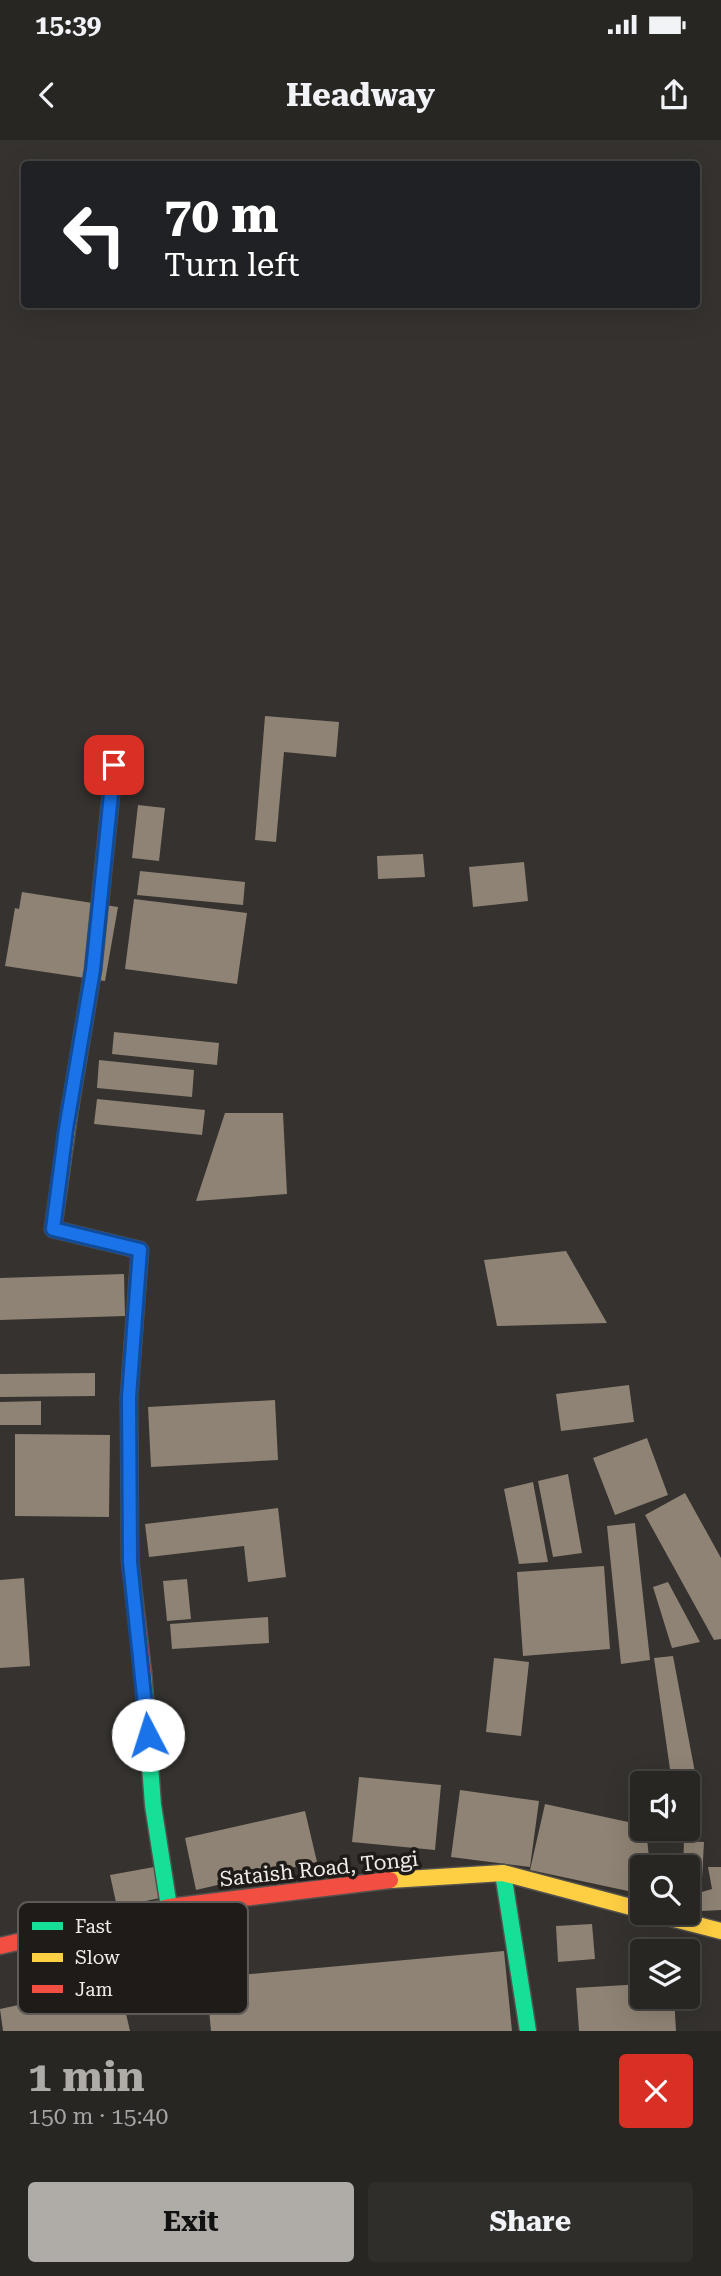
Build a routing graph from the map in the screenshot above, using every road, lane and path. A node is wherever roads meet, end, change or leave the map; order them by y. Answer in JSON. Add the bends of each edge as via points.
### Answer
{"nodes":[{"id":1,"x":114,"y":765,"type":"dead end"},
{"id":2,"x":503,"y":1873,"type":"junction"},
{"id":3,"x":168,"y":1902,"type":"edge"},
{"id":4,"x":202,"y":1902,"type":"edge"},
{"id":5,"x":630,"y":1907,"type":"edge"},
{"id":6,"x":698,"y":1925,"type":"edge"},
{"id":7,"x":721,"y":1931,"type":"edge"},
{"id":8,"x":18,"y":1941,"type":"edge"},
{"id":9,"x":0,"y":1945,"type":"edge"},
{"id":10,"x":528,"y":2031,"type":"edge"}],
"edges":[{"from":1,"to":3,"type":"street","via":[[93,970],[53,1229],[140,1250],[129,1397],[130,1562],[153,1805]]},
{"from":2,"to":4,"type":"street","name":"Sataish Road, Tongi","via":[[386,1880]]},
{"from":2,"to":5,"type":"street","name":"Sataish Road, Tongi"},
{"from":2,"to":10,"type":"street"},
{"from":6,"to":7,"type":"street"},
{"from":8,"to":9,"type":"street","name":"Sataish Road, Tongi"}]}
